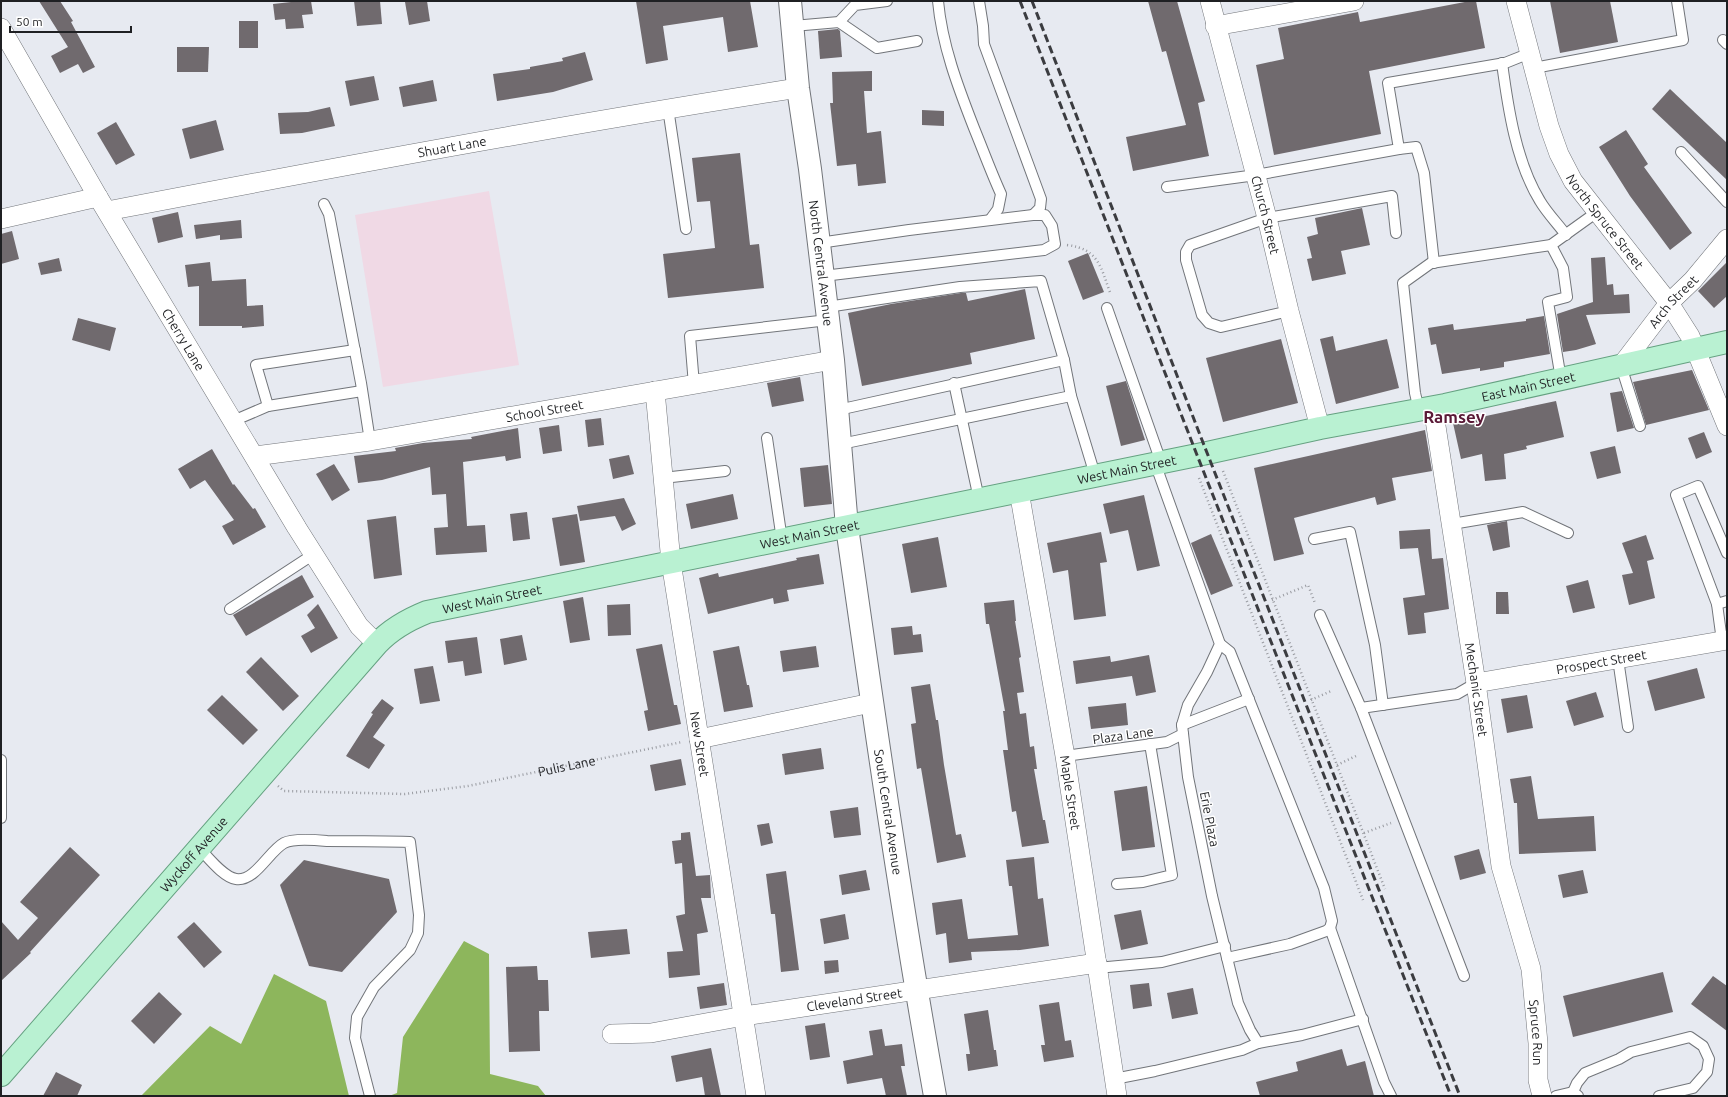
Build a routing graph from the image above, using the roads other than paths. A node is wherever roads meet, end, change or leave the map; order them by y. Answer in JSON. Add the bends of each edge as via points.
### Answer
{"nodes":[{"id":1,"x":790,"y":1,"type":"edge"},
{"id":2,"x":887,"y":1,"type":"edge"},
{"id":3,"x":938,"y":1,"type":"edge"},
{"id":4,"x":979,"y":1,"type":"edge"},
{"id":5,"x":1210,"y":1,"type":"edge"},
{"id":6,"x":1354,"y":1,"type":"edge"},
{"id":7,"x":1516,"y":1,"type":"edge"},
{"id":8,"x":1677,"y":1,"type":"edge"},
{"id":9,"x":839,"y":22,"type":"junction"},
{"id":10,"x":793,"y":26,"type":"junction"},
{"id":11,"x":1215,"y":26,"type":"junction"},
{"id":12,"x":1,"y":28,"type":"edge"},
{"id":13,"x":917,"y":42,"type":"dead end"},
{"id":14,"x":1532,"y":61,"type":"junction"},
{"id":15,"x":1502,"y":63,"type":"junction"},
{"id":16,"x":798,"y":88,"type":"junction"},
{"id":17,"x":668,"y":108,"type":"junction"},
{"id":18,"x":1399,"y":149,"type":"junction"},
{"id":19,"x":1681,"y":152,"type":"dead end"},
{"id":20,"x":1256,"y":175,"type":"junction"},
{"id":21,"x":1167,"y":187,"type":"dead end"},
{"id":22,"x":1727,"y":202,"type":"edge"},
{"id":23,"x":103,"y":204,"type":"junction"},
{"id":24,"x":324,"y":204,"type":"dead end"},
{"id":25,"x":1597,"y":212,"type":"junction"},
{"id":26,"x":1033,"y":215,"type":"junction"},
{"id":27,"x":1,"y":218,"type":"edge"},
{"id":28,"x":1268,"y":218,"type":"junction"},
{"id":29,"x":990,"y":220,"type":"junction"},
{"id":30,"x":686,"y":229,"type":"dead end"},
{"id":31,"x":1396,"y":233,"type":"dead end"},
{"id":32,"x":1566,"y":235,"type":"junction"},
{"id":33,"x":1727,"y":239,"type":"edge"},
{"id":34,"x":819,"y":243,"type":"junction"},
{"id":35,"x":1551,"y":245,"type":"junction"},
{"id":36,"x":1434,"y":263,"type":"junction"},
{"id":37,"x":823,"y":276,"type":"junction"},
{"id":38,"x":1668,"y":303,"type":"junction"},
{"id":39,"x":1107,"y":308,"type":"dead end"},
{"id":40,"x":1289,"y":311,"type":"junction"},
{"id":41,"x":827,"y":313,"type":"junction"},
{"id":42,"x":1727,"y":342,"type":"edge"},
{"id":43,"x":1695,"y":349,"type":"junction"},
{"id":44,"x":355,"y":350,"type":"junction"},
{"id":45,"x":833,"y":360,"type":"junction"},
{"id":46,"x":1064,"y":360,"type":"junction"},
{"id":47,"x":1621,"y":366,"type":"junction"},
{"id":48,"x":1561,"y":379,"type":"junction"},
{"id":49,"x":954,"y":383,"type":"junction"},
{"id":50,"x":694,"y":384,"type":"junction"},
{"id":51,"x":362,"y":391,"type":"junction"},
{"id":52,"x":655,"y":391,"type":"junction"},
{"id":53,"x":1071,"y":396,"type":"junction"},
{"id":54,"x":268,"y":406,"type":"junction"},
{"id":55,"x":1426,"y":408,"type":"junction"},
{"id":56,"x":838,"y":410,"type":"junction"},
{"id":57,"x":962,"y":418,"type":"junction"},
{"id":58,"x":233,"y":421,"type":"junction"},
{"id":59,"x":1640,"y":426,"type":"dead end"},
{"id":60,"x":1727,"y":426,"type":"edge"},
{"id":61,"x":1320,"y":428,"type":"junction"},
{"id":62,"x":767,"y":438,"type":"dead end"},
{"id":63,"x":370,"y":440,"type":"junction"},
{"id":64,"x":840,"y":444,"type":"junction"},
{"id":65,"x":1235,"y":447,"type":"joint"},
{"id":66,"x":255,"y":456,"type":"junction"},
{"id":67,"x":1158,"y":463,"type":"junction"},
{"id":68,"x":725,"y":470,"type":"dead end"},
{"id":69,"x":1095,"y":476,"type":"junction"},
{"id":70,"x":663,"y":478,"type":"junction"},
{"id":71,"x":1019,"y":491,"type":"junction"},
{"id":72,"x":979,"y":499,"type":"junction"},
{"id":73,"x":1452,"y":524,"type":"junction"},
{"id":74,"x":847,"y":527,"type":"junction"},
{"id":75,"x":1568,"y":533,"type":"dead end"},
{"id":76,"x":1314,"y":539,"type":"dead end"},
{"id":77,"x":782,"y":540,"type":"junction"},
{"id":78,"x":1727,"y":553,"type":"edge"},
{"id":79,"x":314,"y":554,"type":"junction"},
{"id":80,"x":671,"y":562,"type":"junction"},
{"id":81,"x":1722,"y":603,"type":"edge"},
{"id":82,"x":230,"y":609,"type":"dead end"},
{"id":83,"x":1320,"y":615,"type":"road end"},
{"id":84,"x":382,"y":639,"type":"junction"},
{"id":85,"x":1725,"y":641,"type":"edge"},
{"id":86,"x":1220,"y":644,"type":"junction"},
{"id":87,"x":1618,"y":659,"type":"junction"},
{"id":88,"x":1476,"y":683,"type":"junction"},
{"id":89,"x":1249,"y":699,"type":"junction"},
{"id":90,"x":871,"y":703,"type":"junction"},
{"id":91,"x":1382,"y":705,"type":"junction"},
{"id":92,"x":1361,"y":708,"type":"junction"},
{"id":93,"x":1628,"y":727,"type":"dead end"},
{"id":94,"x":1182,"y":729,"type":"junction"},
{"id":95,"x":699,"y":739,"type":"junction"},
{"id":96,"x":1150,"y":744,"type":"junction"},
{"id":97,"x":1065,"y":756,"type":"junction"},
{"id":98,"x":1,"y":760,"type":"edge"},
{"id":99,"x":1,"y":818,"type":"edge"},
{"id":100,"x":199,"y":848,"type":"junction"},
{"id":101,"x":1117,"y":884,"type":"dead end"},
{"id":102,"x":1330,"y":928,"type":"junction"},
{"id":103,"x":1225,"y":946,"type":"junction"},
{"id":104,"x":1227,"y":958,"type":"junction"},
{"id":105,"x":1097,"y":966,"type":"junction"},
{"id":106,"x":1531,"y":969,"type":"joint"},
{"id":107,"x":1464,"y":976,"type":"dead end"},
{"id":108,"x":916,"y":991,"type":"junction"},
{"id":109,"x":744,"y":1016,"type":"junction"},
{"id":110,"x":1363,"y":1019,"type":"junction"},
{"id":111,"x":612,"y":1034,"type":"dead end"},
{"id":112,"x":1258,"y":1043,"type":"junction"},
{"id":113,"x":9,"y":1059,"type":"edge"},
{"id":114,"x":1,"y":1075,"type":"edge"},
{"id":115,"x":1116,"y":1088,"type":"edge"},
{"id":116,"x":1576,"y":1094,"type":"edge"},
{"id":117,"x":370,"y":1096,"type":"edge"},
{"id":118,"x":756,"y":1096,"type":"edge"},
{"id":119,"x":935,"y":1096,"type":"edge"},
{"id":120,"x":1391,"y":1096,"type":"edge"},
{"id":121,"x":1542,"y":1096,"type":"edge"},
{"id":122,"x":1556,"y":1096,"type":"edge"},
{"id":123,"x":1660,"y":1096,"type":"edge"}],
"edges":[{"from":1,"to":10,"type":"street","name":"North Central Avenue"},
{"from":2,"to":9,"type":"lane","via":[[855,5]]},
{"from":3,"to":29,"type":"lane","via":[[951,65],[1000,194],[998,209]]},
{"from":4,"to":26,"type":"lane","via":[[984,44],[1041,199],[1040,208]]},
{"from":5,"to":11,"type":"street","name":"Church Street"},
{"from":6,"to":11,"type":"street"},
{"from":7,"to":14,"type":"street","name":"North Spruce Street"},
{"from":8,"to":14,"type":"lane","via":[[1684,40]]},
{"from":9,"to":10,"type":"lane"},
{"from":9,"to":13,"type":"lane","via":[[877,48]]},
{"from":10,"to":16,"type":"street","name":"North Central Avenue"},
{"from":11,"to":20,"type":"street","name":"Church Street"},
{"from":12,"to":23,"type":"street","name":"Cherry Lane"},
{"from":14,"to":15,"type":"lane"},
{"from":14,"to":25,"type":"street","name":"North Spruce Street","via":[[1559,154],[1573,181]]},
{"from":15,"to":18,"type":"lane","via":[[1388,83]]},
{"from":15,"to":32,"type":"lane","via":[[1507,103],[1522,162],[1540,201]]},
{"from":16,"to":17,"type":"street","name":"Shuart Lane"},
{"from":16,"to":34,"type":"street","name":"North Central Avenue"},
{"from":17,"to":23,"type":"street","name":"Shuart Lane","via":[[306,173]]},
{"from":17,"to":30,"type":"lane"},
{"from":18,"to":20,"type":"lane"},
{"from":18,"to":36,"type":"lane","via":[[1416,147],[1424,173]]},
{"from":19,"to":22,"type":"lane"},
{"from":20,"to":21,"type":"lane"},
{"from":20,"to":28,"type":"street","name":"Church Street"},
{"from":23,"to":27,"type":"street","name":"Shuart Lane"},
{"from":23,"to":58,"type":"street","name":"Cherry Lane"},
{"from":24,"to":44,"type":"lane","via":[[329,214]]},
{"from":25,"to":32,"type":"lane"},
{"from":25,"to":38,"type":"street","name":"North Spruce Street"},
{"from":26,"to":29,"type":"lane"},
{"from":26,"to":37,"type":"lane","via":[[1044,216],[1052,226],[1055,244],[1044,250]]},
{"from":28,"to":31,"type":"lane","via":[[1392,196]]},
{"from":28,"to":40,"type":"street","name":"Church Street"},
{"from":28,"to":40,"type":"lane","via":[[1190,245],[1186,252],[1186,260],[1202,315],[1209,323],[1221,327]]},
{"from":29,"to":34,"type":"lane"},
{"from":32,"to":35,"type":"lane"},
{"from":33,"to":38,"type":"street","name":"Arch Street","via":[[1693,280]]},
{"from":34,"to":37,"type":"street","name":"North Central Avenue"},
{"from":35,"to":36,"type":"lane"},
{"from":35,"to":48,"type":"lane","via":[[1562,268],[1567,297],[1548,302]]},
{"from":36,"to":55,"type":"lane","via":[[1403,283],[1415,392]]},
{"from":37,"to":41,"type":"street","name":"North Central Avenue"},
{"from":38,"to":43,"type":"street","name":"North Spruce Street","via":[[1690,336]]},
{"from":38,"to":47,"type":"street","name":"Arch Street"},
{"from":39,"to":67,"type":"lane"},
{"from":40,"to":61,"type":"street","name":"Church Street"},
{"from":41,"to":45,"type":"street","name":"North Central Avenue"},
{"from":41,"to":46,"type":"lane","via":[[960,287],[1041,281]]},
{"from":41,"to":50,"type":"lane","via":[[690,336]]},
{"from":42,"to":43,"type":"main road","name":"East Main Street"},
{"from":43,"to":47,"type":"main road","name":"East Main Street"},
{"from":43,"to":60,"type":"street","name":"North Spruce Street"},
{"from":44,"to":51,"type":"lane"},
{"from":44,"to":54,"type":"lane","via":[[256,365]]},
{"from":45,"to":50,"type":"street","name":"School Street"},
{"from":45,"to":56,"type":"street","name":"North Central Avenue"},
{"from":46,"to":49,"type":"lane"},
{"from":46,"to":53,"type":"lane"},
{"from":47,"to":48,"type":"main road","name":"East Main Street"},
{"from":47,"to":59,"type":"lane"},
{"from":48,"to":55,"type":"main road","name":"East Main Street"},
{"from":49,"to":56,"type":"lane"},
{"from":49,"to":57,"type":"lane"},
{"from":50,"to":52,"type":"street","name":"School Street"},
{"from":51,"to":54,"type":"lane"},
{"from":51,"to":63,"type":"lane"},
{"from":52,"to":63,"type":"street","name":"School Street"},
{"from":52,"to":70,"type":"street","name":"New Street"},
{"from":53,"to":57,"type":"lane"},
{"from":53,"to":69,"type":"lane"},
{"from":54,"to":58,"type":"lane"},
{"from":55,"to":61,"type":"main road","name":"East Main Street"},
{"from":55,"to":73,"type":"street","name":"Mechanic Street"},
{"from":56,"to":64,"type":"street","name":"North Central Avenue"},
{"from":57,"to":64,"type":"lane"},
{"from":57,"to":72,"type":"lane"},
{"from":58,"to":66,"type":"street","name":"Cherry Lane"},
{"from":61,"to":65,"type":"main road","name":"East Main Street"},
{"from":62,"to":77,"type":"lane"},
{"from":63,"to":66,"type":"street","name":"School Street"},
{"from":64,"to":74,"type":"street","name":"North Central Avenue"},
{"from":65,"to":67,"type":"main road","name":"West Main Street"},
{"from":66,"to":79,"type":"street","name":"Cherry Lane"},
{"from":67,"to":69,"type":"main road","name":"West Main Street"},
{"from":67,"to":86,"type":"lane"},
{"from":68,"to":70,"type":"lane"},
{"from":69,"to":71,"type":"main road","name":"West Main Street"},
{"from":70,"to":80,"type":"street","name":"New Street"},
{"from":71,"to":72,"type":"main road","name":"West Main Street"},
{"from":71,"to":97,"type":"street","name":"Maple Street"},
{"from":72,"to":74,"type":"main road","name":"West Main Street"},
{"from":73,"to":75,"type":"lane","via":[[1523,512]]},
{"from":73,"to":88,"type":"street","name":"Mechanic Street"},
{"from":74,"to":77,"type":"main road","name":"West Main Street"},
{"from":74,"to":90,"type":"street","name":"South Central Avenue"},
{"from":76,"to":91,"type":"lane","via":[[1350,532],[1375,645]]},
{"from":77,"to":80,"type":"main road","name":"West Main Street"},
{"from":78,"to":81,"type":"lane","via":[[1698,486],[1676,495]]},
{"from":79,"to":82,"type":"lane"},
{"from":79,"to":84,"type":"street","name":"Cherry Lane","via":[[360,626]]},
{"from":80,"to":84,"type":"main road","name":"West Main Street","via":[[427,612],[405,621]]},
{"from":80,"to":95,"type":"street","name":"New Street"},
{"from":81,"to":85,"type":"lane"},
{"from":83,"to":92,"type":"lane"},
{"from":84,"to":100,"type":"main road","name":"Wyckoff Avenue"},
{"from":85,"to":87,"type":"street","name":"Prospect Street"},
{"from":86,"to":89,"type":"lane","via":[[1230,652]]},
{"from":86,"to":94,"type":"lane","name":"Erie Plaza","via":[[1188,705]]},
{"from":87,"to":88,"type":"street","name":"Prospect Street"},
{"from":87,"to":93,"type":"lane"},
{"from":88,"to":91,"type":"lane","via":[[1457,694]]},
{"from":88,"to":106,"type":"street","name":"Mechanic Street","via":[[1501,866]]},
{"from":89,"to":94,"type":"lane","name":"Plaza Lane"},
{"from":89,"to":102,"type":"lane","via":[[1324,888],[1332,921]]},
{"from":90,"to":95,"type":"street"},
{"from":90,"to":108,"type":"street","name":"South Central Avenue"},
{"from":91,"to":92,"type":"lane"},
{"from":92,"to":107,"type":"lane"},
{"from":94,"to":96,"type":"lane","name":"Plaza Lane","via":[[1166,742]]},
{"from":94,"to":103,"type":"lane","name":"Erie Plaza","via":[[1188,777],[1212,896]]},
{"from":95,"to":109,"type":"street","name":"New Street"},
{"from":96,"to":97,"type":"lane","name":"Plaza Lane"},
{"from":96,"to":101,"type":"lane","via":[[1172,875],[1143,882]]},
{"from":97,"to":105,"type":"street","name":"Maple Street"},
{"from":98,"to":99,"type":"lane"},
{"from":100,"to":113,"type":"main road","name":"Wyckoff Avenue"},
{"from":100,"to":117,"type":"lane","via":[[221,871],[237,879],[254,874],[285,842],[410,842],[418,907],[418,933],[410,950],[374,986],[357,1017],[355,1038]]},
{"from":102,"to":104,"type":"lane","via":[[1290,944]]},
{"from":102,"to":110,"type":"lane"},
{"from":103,"to":104,"type":"lane","name":"Erie Plaza"},
{"from":103,"to":105,"type":"lane","name":"Cleveland Street","via":[[1162,962]]},
{"from":104,"to":112,"type":"lane","name":"Erie Plaza","via":[[1238,1003]]},
{"from":105,"to":108,"type":"street","name":"Cleveland Street"},
{"from":105,"to":115,"type":"street","name":"Maple Street"},
{"from":106,"to":121,"type":"street","name":"Spruce Run","via":[[1538,1043],[1538,1080]]},
{"from":108,"to":109,"type":"street","name":"Cleveland Street"},
{"from":108,"to":119,"type":"street","name":"South Central Avenue"},
{"from":109,"to":111,"type":"street","name":"Cleveland Street","via":[[651,1033]]},
{"from":109,"to":118,"type":"street","name":"New Street"},
{"from":110,"to":112,"type":"lane","via":[[1302,1035]]},
{"from":110,"to":120,"type":"lane"},
{"from":112,"to":115,"type":"lane","via":[[1242,1050],[1155,1071]]},
{"from":113,"to":114,"type":"main road","name":"Wyckoff Avenue"},
{"from":116,"to":122,"type":"lane"},
{"from":116,"to":123,"type":"lane","via":[[1577,1083],[1585,1073],[1631,1052],[1690,1037],[1703,1046],[1710,1059],[1707,1072],[1693,1088]]}]}
